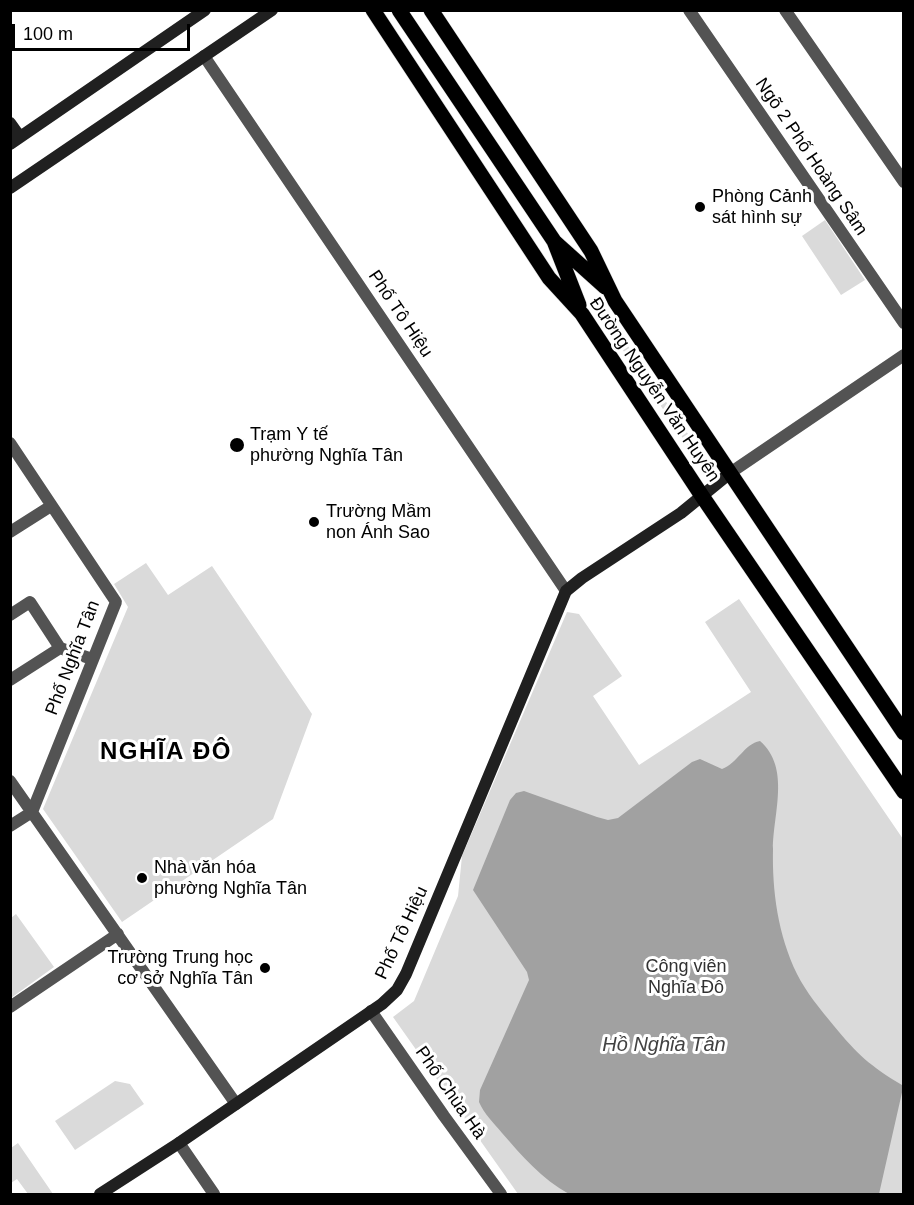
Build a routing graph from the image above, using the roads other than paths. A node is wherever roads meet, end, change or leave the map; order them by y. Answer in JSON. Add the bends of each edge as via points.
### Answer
{"nodes":[{"id":1,"x":205,"y":10,"type":"edge"},
{"id":2,"x":272,"y":10,"type":"edge"},
{"id":3,"x":373,"y":10,"type":"edge"},
{"id":4,"x":399,"y":10,"type":"edge"},
{"id":5,"x":404,"y":10,"type":"edge"},
{"id":6,"x":689,"y":10,"type":"edge"},
{"id":7,"x":785,"y":10,"type":"edge"},
{"id":8,"x":431,"y":13,"type":"edge"},
{"id":9,"x":394,"y":44,"type":"junction"},
{"id":10,"x":204,"y":56,"type":"junction"},
{"id":11,"x":10,"y":123,"type":"edge"},
{"id":12,"x":15,"y":140,"type":"edge"},
{"id":13,"x":903,"y":182,"type":"edge"},
{"id":14,"x":10,"y":188,"type":"edge"},
{"id":15,"x":554,"y":241,"type":"junction"},
{"id":16,"x":609,"y":291,"type":"junction"},
{"id":17,"x":582,"y":314,"type":"junction"},
{"id":18,"x":903,"y":323,"type":"edge"},
{"id":19,"x":903,"y":355,"type":"edge"},
{"id":20,"x":10,"y":443,"type":"edge"},
{"id":21,"x":730,"y":473,"type":"junction"},
{"id":22,"x":702,"y":496,"type":"junction"},
{"id":23,"x":51,"y":506,"type":"junction"},
{"id":24,"x":10,"y":532,"type":"edge"},
{"id":25,"x":566,"y":591,"type":"junction"},
{"id":26,"x":10,"y":615,"type":"edge"},
{"id":27,"x":60,"y":648,"type":"junction"},
{"id":28,"x":92,"y":659,"type":"junction"},
{"id":29,"x":10,"y":680,"type":"edge"},
{"id":30,"x":903,"y":733,"type":"edge"},
{"id":31,"x":898,"y":771,"type":"edge"},
{"id":32,"x":10,"y":780,"type":"edge"},
{"id":33,"x":903,"y":792,"type":"edge"},
{"id":34,"x":32,"y":812,"type":"junction"},
{"id":35,"x":10,"y":826,"type":"edge"},
{"id":36,"x":118,"y":934,"type":"junction"},
{"id":37,"x":10,"y":1007,"type":"edge"},
{"id":38,"x":371,"y":1011,"type":"junction"},
{"id":39,"x":236,"y":1104,"type":"junction"},
{"id":40,"x":178,"y":1143,"type":"junction"},
{"id":41,"x":100,"y":1194,"type":"edge"},
{"id":42,"x":214,"y":1194,"type":"edge"},
{"id":43,"x":501,"y":1194,"type":"edge"}],
"edges":[{"from":1,"to":12,"type":"street"},
{"from":2,"to":10,"type":"street"},
{"from":3,"to":9,"type":"main road","name":"Đường Nguyễn Văn Huyên"},
{"from":4,"to":15,"type":"main road","bridge":true},
{"from":5,"to":9,"type":"main road","via":[[396,22]]},
{"from":6,"to":18,"type":"street","name":"Ngõ 2 Phố Hoàng Sâm"},
{"from":7,"to":13,"type":"street"},
{"from":8,"to":16,"type":"main road","name":"Đường Nguyễn Văn Huyên","via":[[591,251]]},
{"from":9,"to":17,"type":"main road","name":"Đường Nguyễn Văn Huyên","via":[[549,278]]},
{"from":10,"to":14,"type":"street"},
{"from":10,"to":25,"type":"street","name":"Phố Tô Hiệu"},
{"from":11,"to":12,"type":"street"},
{"from":15,"to":16,"type":"main road"},
{"from":15,"to":17,"type":"main road"},
{"from":16,"to":21,"type":"main road","name":"Đường Nguyễn Văn Huyên"},
{"from":17,"to":22,"type":"main road","name":"Đường Nguyễn Văn Huyên"},
{"from":19,"to":21,"type":"street"},
{"from":20,"to":23,"type":"street","name":"Phố Nghĩa Tân"},
{"from":21,"to":22,"type":"street"},
{"from":21,"to":30,"type":"main road","name":"Đường Nguyễn Văn Huyên"},
{"from":22,"to":25,"type":"street"},
{"from":22,"to":31,"type":"main road","name":"Đường Nguyễn Văn Huyên"},
{"from":23,"to":24,"type":"street"},
{"from":23,"to":28,"type":"street","name":"Phố Nghĩa Tân","via":[[116,602]]},
{"from":25,"to":38,"type":"street","name":"Phố Tô Hiệu","via":[[402,983],[390,998]]},
{"from":26,"to":27,"type":"street","via":[[30,602]]},
{"from":27,"to":28,"type":"street"},
{"from":27,"to":29,"type":"street"},
{"from":28,"to":34,"type":"street","name":"Phố Nghĩa Tân"},
{"from":31,"to":33,"type":"main road","name":"Đường Nguyễn Văn Huyên"},
{"from":32,"to":34,"type":"street"},
{"from":34,"to":35,"type":"street"},
{"from":34,"to":36,"type":"street"},
{"from":36,"to":37,"type":"street"},
{"from":36,"to":39,"type":"street"},
{"from":38,"to":39,"type":"street","name":"Phố Tô Hiệu"},
{"from":38,"to":43,"type":"street","name":"Phố Chùa Hà"},
{"from":39,"to":40,"type":"street","name":"Phố Tô Hiệu"},
{"from":40,"to":41,"type":"street","name":"Phố Tô Hiệu"},
{"from":40,"to":42,"type":"street"}]}
